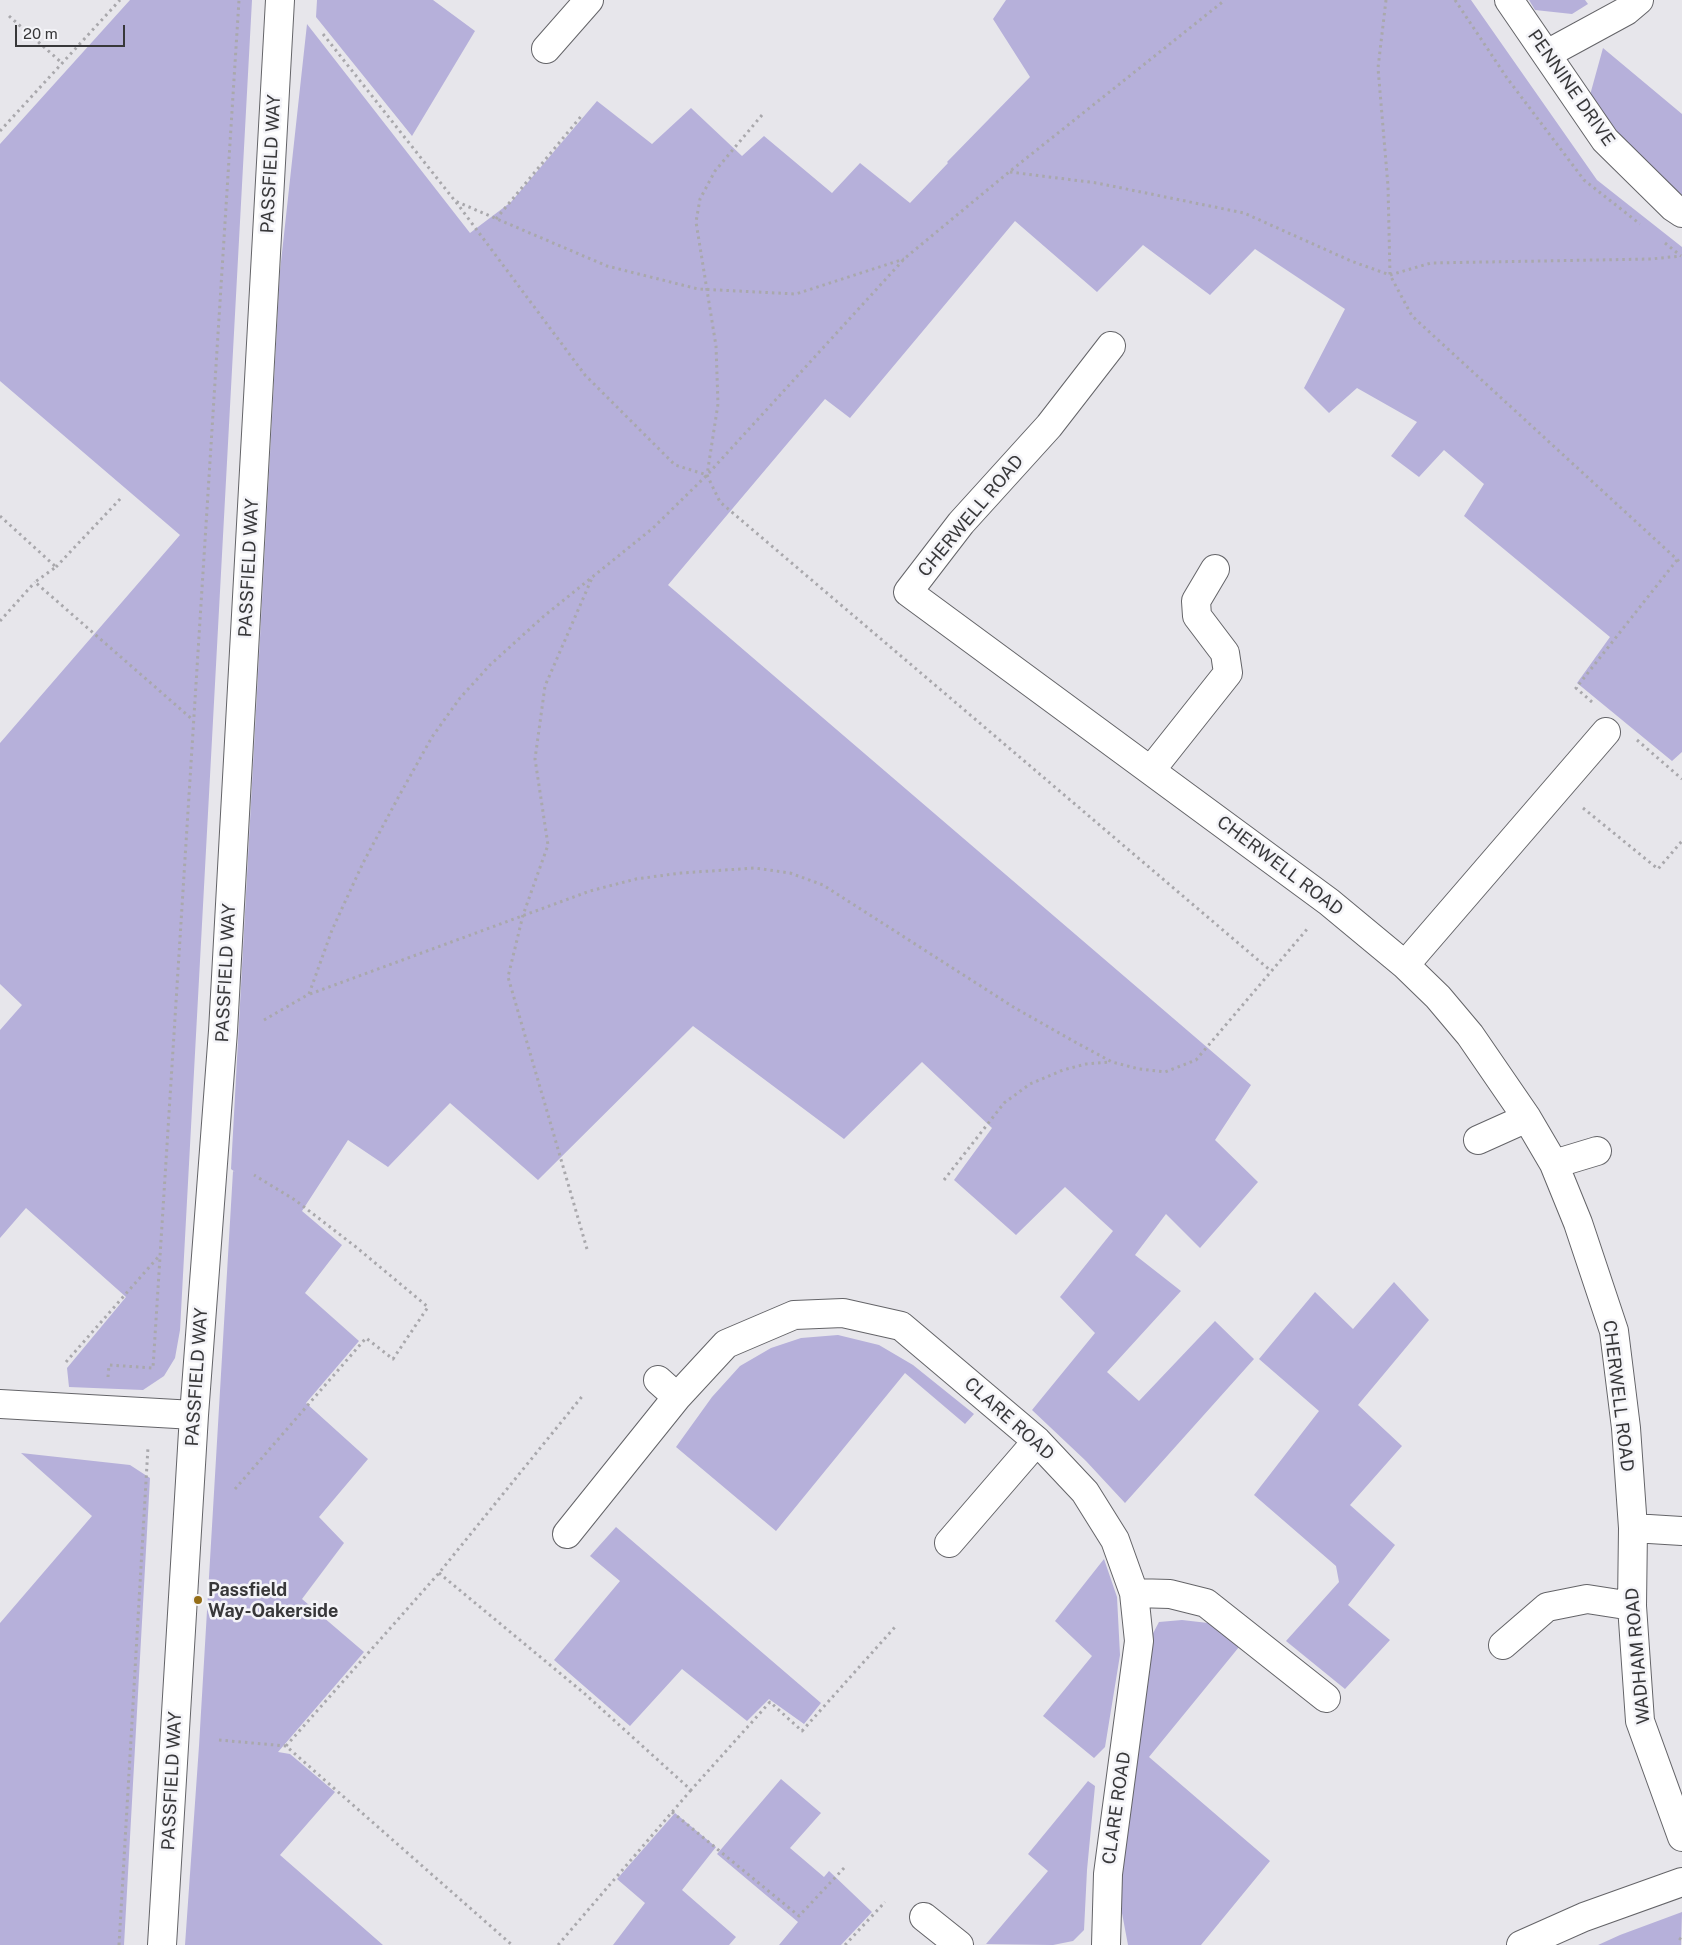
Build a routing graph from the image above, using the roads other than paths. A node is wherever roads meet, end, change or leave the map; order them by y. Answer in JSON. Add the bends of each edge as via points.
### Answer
{"nodes":[{"id":1,"x":280,"y":0,"type":"edge"},
{"id":2,"x":589,"y":0,"type":"edge"},
{"id":3,"x":1509,"y":0,"type":"edge"},
{"id":4,"x":1639,"y":0,"type":"edge"},
{"id":5,"x":546,"y":50,"type":"dead end"},
{"id":6,"x":1547,"y":54,"type":"junction"},
{"id":7,"x":1682,"y":212,"type":"edge"},
{"id":8,"x":1111,"y":346,"type":"dead end"},
{"id":9,"x":1215,"y":569,"type":"dead end"},
{"id":10,"x":1611,"y":724,"type":"road end"},
{"id":11,"x":1151,"y":770,"type":"junction"},
{"id":12,"x":1406,"y":965,"type":"junction"},
{"id":13,"x":1527,"y":1118,"type":"junction"},
{"id":14,"x":1478,"y":1140,"type":"dead end"},
{"id":15,"x":1597,"y":1151,"type":"dead end"},
{"id":16,"x":1554,"y":1164,"type":"junction"},
{"id":17,"x":658,"y":1380,"type":"dead end"},
{"id":18,"x":678,"y":1397,"type":"junction"},
{"id":19,"x":0,"y":1404,"type":"edge"},
{"id":20,"x":194,"y":1415,"type":"junction"},
{"id":21,"x":1037,"y":1441,"type":"junction"},
{"id":22,"x":1633,"y":1528,"type":"junction"},
{"id":23,"x":1682,"y":1531,"type":"edge"},
{"id":24,"x":567,"y":1534,"type":"dead end"},
{"id":25,"x":949,"y":1543,"type":"dead end"},
{"id":26,"x":1134,"y":1593,"type":"junction"},
{"id":27,"x":1632,"y":1606,"type":"junction"},
{"id":28,"x":1503,"y":1645,"type":"dead end"},
{"id":29,"x":1326,"y":1698,"type":"dead end"},
{"id":30,"x":1682,"y":1837,"type":"edge"},
{"id":31,"x":1682,"y":1882,"type":"edge"},
{"id":32,"x":924,"y":1917,"type":"dead end"},
{"id":33,"x":162,"y":1945,"type":"edge"},
{"id":34,"x":959,"y":1945,"type":"edge"},
{"id":35,"x":1106,"y":1945,"type":"edge"},
{"id":36,"x":1521,"y":1945,"type":"edge"}],
"edges":[{"from":1,"to":20,"type":"street","name":"PASSFIELD WAY","via":[[223,1031]]},
{"from":2,"to":5,"type":"street"},
{"from":3,"to":6,"type":"street","name":"PENNINE DRIVE"},
{"from":4,"to":6,"type":"street","via":[[1626,11]]},
{"from":6,"to":7,"type":"street","name":"PENNINE DRIVE","via":[[1605,140]]},
{"from":8,"to":11,"type":"street","name":"CHERWELL ROAD","via":[[1050,426],[961,523],[908,592]]},
{"from":9,"to":11,"type":"street","via":[[1196,601],[1197,616],[1226,653],[1228,673]]},
{"from":10,"to":12,"type":"street"},
{"from":11,"to":12,"type":"street","name":"CHERWELL ROAD","via":[[1329,902]]},
{"from":12,"to":13,"type":"street","name":"CHERWELL ROAD","via":[[1470,1035]]},
{"from":13,"to":14,"type":"street"},
{"from":13,"to":16,"type":"street","name":"CHERWELL ROAD"},
{"from":15,"to":16,"type":"street"},
{"from":16,"to":22,"type":"street","name":"CHERWELL ROAD","via":[[1578,1223],[1614,1331],[1626,1428]]},
{"from":17,"to":18,"type":"street"},
{"from":18,"to":21,"type":"street","name":"CLARE ROAD","via":[[726,1344],[794,1315],[843,1313],[901,1326]]},
{"from":18,"to":24,"type":"street","name":"CLARE ROAD"},
{"from":19,"to":20,"type":"street"},
{"from":20,"to":33,"type":"street","name":"PASSFIELD WAY"},
{"from":21,"to":25,"type":"street"},
{"from":21,"to":26,"type":"street","name":"CLARE ROAD","via":[[1085,1492],[1115,1540]]},
{"from":22,"to":23,"type":"street"},
{"from":22,"to":27,"type":"street","name":"WADHAM ROAD"},
{"from":26,"to":29,"type":"street","via":[[1170,1594],[1206,1603]]},
{"from":26,"to":35,"type":"street","name":"CLARE ROAD","via":[[1139,1641],[1108,1874]]},
{"from":27,"to":28,"type":"street","via":[[1587,1599],[1547,1607]]},
{"from":27,"to":30,"type":"street","name":"WADHAM ROAD","via":[[1640,1721]]},
{"from":31,"to":36,"type":"street","via":[[1584,1917]]},
{"from":32,"to":34,"type":"street"}]}
